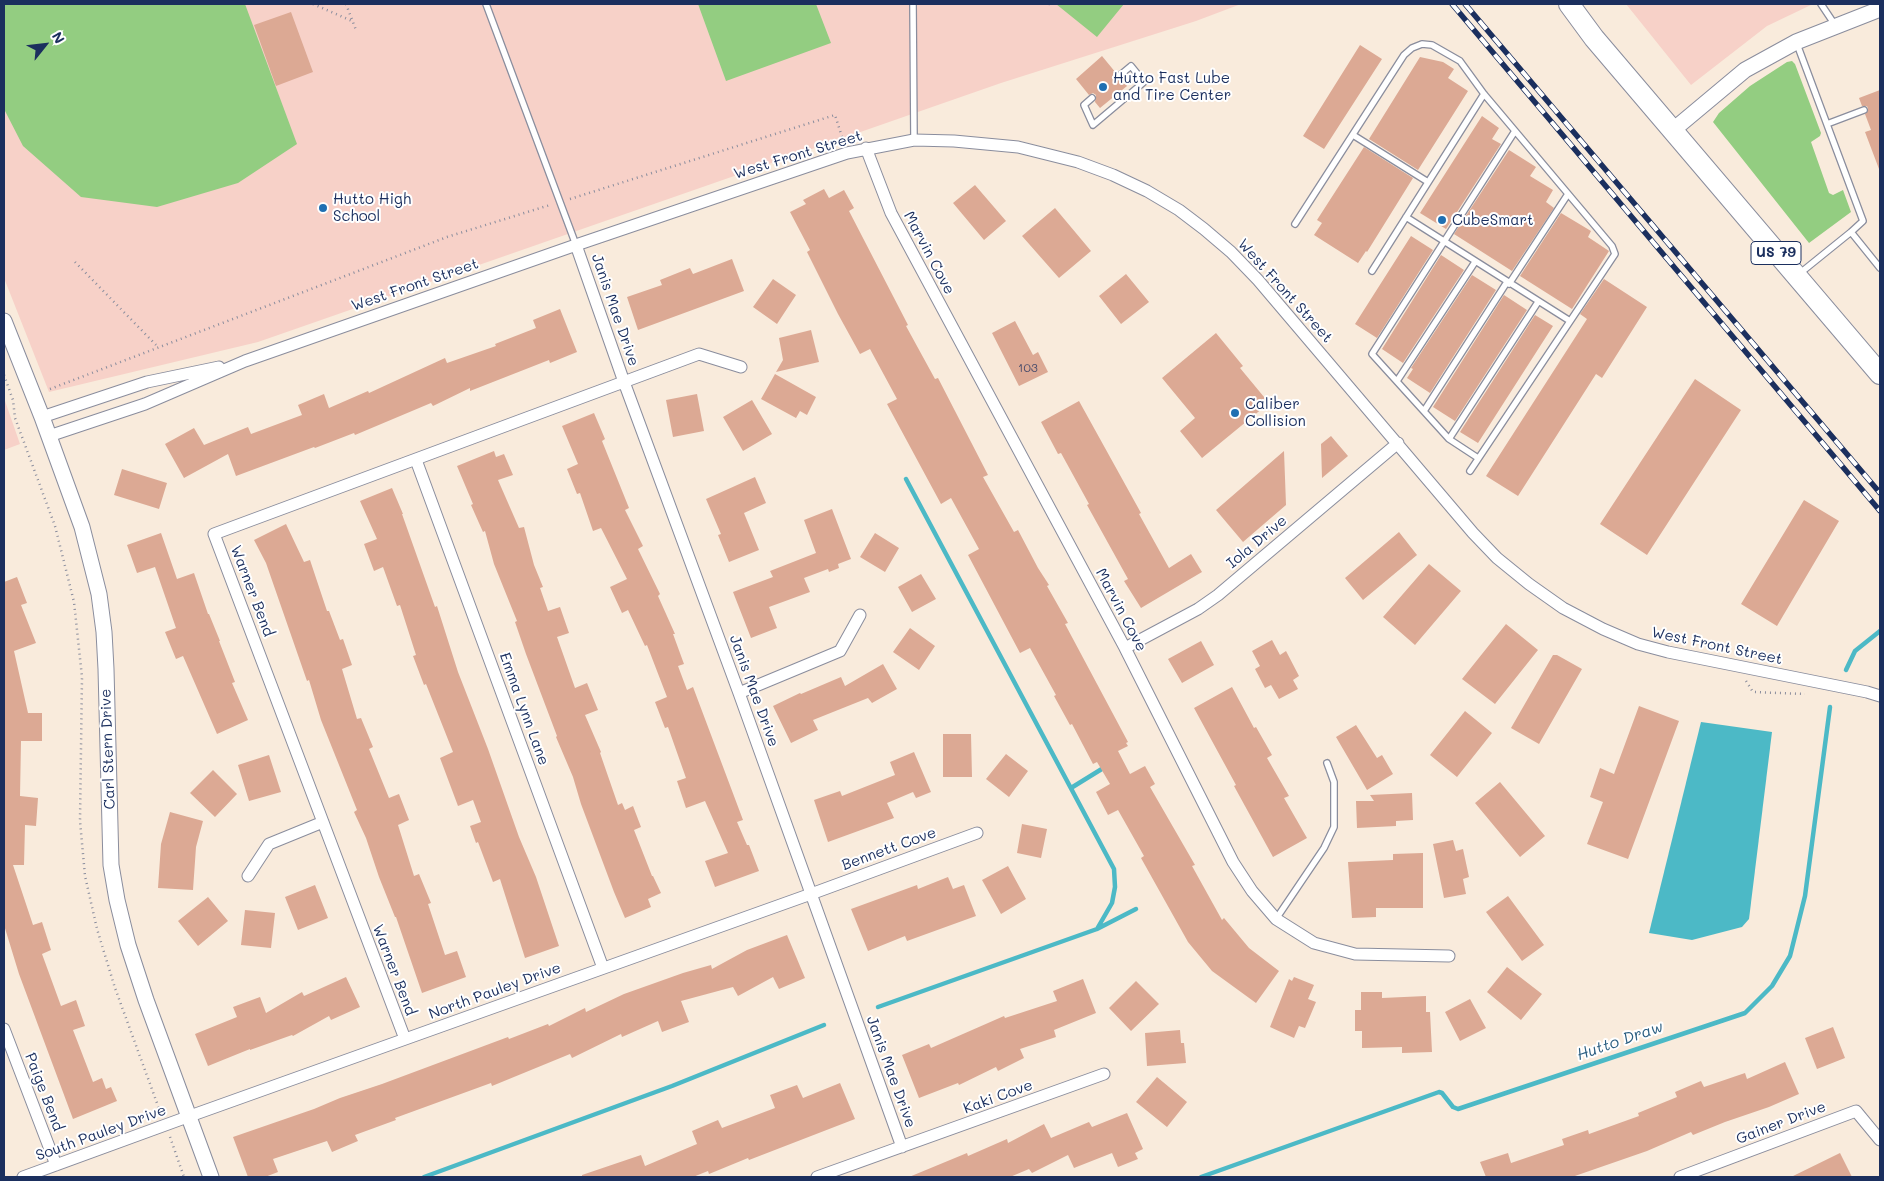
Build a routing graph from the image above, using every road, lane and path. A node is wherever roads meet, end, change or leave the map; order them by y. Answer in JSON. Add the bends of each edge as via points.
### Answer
{"nodes":[{"id":1,"x":314,"y":4,"type":"edge"},
{"id":2,"x":346,"y":4,"type":"edge"},
{"id":3,"x":486,"y":4,"type":"edge"},
{"id":4,"x":914,"y":4,"type":"edge"},
{"id":5,"x":1558,"y":4,"type":"edge"},
{"id":6,"x":1570,"y":4,"type":"edge"},
{"id":7,"x":1821,"y":4,"type":"edge"},
{"id":8,"x":1880,"y":9,"type":"edge"},
{"id":9,"x":352,"y":21,"type":"junction"},
{"id":10,"x":1835,"y":26,"type":"junction"},
{"id":11,"x":356,"y":30,"type":"dead end"},
{"id":12,"x":1594,"y":38,"type":"junction"},
{"id":13,"x":1796,"y":42,"type":"junction"},
{"id":14,"x":1119,"y":76,"type":"dead end"},
{"id":15,"x":1484,"y":94,"type":"junction"},
{"id":16,"x":1092,"y":98,"type":"dead end"},
{"id":17,"x":1864,"y":110,"type":"dead end"},
{"id":18,"x":1827,"y":124,"type":"junction"},
{"id":19,"x":1515,"y":131,"type":"junction"},
{"id":20,"x":1672,"y":131,"type":"junction"},
{"id":21,"x":1353,"y":135,"type":"junction"},
{"id":22,"x":914,"y":140,"type":"junction"},
{"id":23,"x":866,"y":148,"type":"junction"},
{"id":24,"x":847,"y":153,"type":"junction"},
{"id":25,"x":1428,"y":182,"type":"junction"},
{"id":26,"x":1568,"y":194,"type":"junction"},
{"id":27,"x":559,"y":203,"type":"junction"},
{"id":28,"x":1406,"y":217,"type":"junction"},
{"id":29,"x":1295,"y":224,"type":"dead end"},
{"id":30,"x":1851,"y":232,"type":"junction"},
{"id":31,"x":1445,"y":243,"type":"junction"},
{"id":32,"x":576,"y":245,"type":"junction"},
{"id":33,"x":75,"y":262,"type":"dead end"},
{"id":34,"x":1475,"y":262,"type":"junction"},
{"id":35,"x":1880,"y":268,"type":"edge"},
{"id":36,"x":1372,"y":271,"type":"dead end"},
{"id":37,"x":1796,"y":276,"type":"junction"},
{"id":38,"x":1508,"y":283,"type":"junction"},
{"id":39,"x":1538,"y":302,"type":"junction"},
{"id":40,"x":4,"y":321,"type":"edge"},
{"id":41,"x":1570,"y":321,"type":"junction"},
{"id":42,"x":158,"y":347,"type":"junction"},
{"id":43,"x":245,"y":361,"type":"junction"},
{"id":44,"x":741,"y":367,"type":"dead end"},
{"id":45,"x":1880,"y":374,"type":"edge"},
{"id":46,"x":4,"y":375,"type":"edge"},
{"id":47,"x":1397,"y":381,"type":"junction"},
{"id":48,"x":624,"y":382,"type":"junction"},
{"id":49,"x":50,"y":389,"type":"dead end"},
{"id":50,"x":1424,"y":411,"type":"junction"},
{"id":51,"x":42,"y":417,"type":"junction"},
{"id":52,"x":19,"y":429,"type":"dead end"},
{"id":53,"x":49,"y":436,"type":"junction"},
{"id":54,"x":1449,"y":439,"type":"junction"},
{"id":55,"x":1398,"y":443,"type":"junction"},
{"id":56,"x":1478,"y":458,"type":"junction"},
{"id":57,"x":416,"y":460,"type":"junction"},
{"id":58,"x":1470,"y":471,"type":"dead end"},
{"id":59,"x":860,"y":614,"type":"dead end"},
{"id":60,"x":1125,"y":648,"type":"junction"},
{"id":61,"x":1738,"y":680,"type":"dead end"},
{"id":62,"x":739,"y":693,"type":"junction"},
{"id":63,"x":1812,"y":695,"type":"dead end"},
{"id":64,"x":1880,"y":696,"type":"edge"},
{"id":65,"x":1327,"y":763,"type":"dead end"},
{"id":66,"x":323,"y":822,"type":"junction"},
{"id":67,"x":977,"y":833,"type":"dead end"},
{"id":68,"x":248,"y":876,"type":"dead end"},
{"id":69,"x":811,"y":894,"type":"junction"},
{"id":70,"x":1276,"y":919,"type":"junction"},
{"id":71,"x":1449,"y":956,"type":"dead end"},
{"id":72,"x":603,"y":968,"type":"junction"},
{"id":73,"x":4,"y":1029,"type":"edge"},
{"id":74,"x":405,"y":1039,"type":"junction"},
{"id":75,"x":1104,"y":1074,"type":"dead end"},
{"id":76,"x":190,"y":1116,"type":"junction"},
{"id":77,"x":1880,"y":1140,"type":"edge"},
{"id":78,"x":902,"y":1147,"type":"junction"},
{"id":79,"x":56,"y":1165,"type":"junction"},
{"id":80,"x":1686,"y":1176,"type":"edge"},
{"id":81,"x":23,"y":1177,"type":"edge"},
{"id":82,"x":212,"y":1177,"type":"edge"},
{"id":83,"x":817,"y":1177,"type":"edge"}],
"edges":[{"from":1,"to":9,"type":"path"},
{"from":2,"to":9,"type":"path"},
{"from":3,"to":27,"type":"lane"},
{"from":4,"to":22,"type":"lane"},
{"from":5,"to":12,"type":"highway","number":"US 79"},
{"from":6,"to":12,"type":"highway","number":"US 79"},
{"from":7,"to":10,"type":"lane"},
{"from":8,"to":10,"type":"street"},
{"from":9,"to":11,"type":"path"},
{"from":10,"to":13,"type":"street"},
{"from":12,"to":20,"type":"highway","number":"US 79"},
{"from":13,"to":18,"type":"lane"},
{"from":13,"to":20,"type":"street","via":[[1745,70]]},
{"from":14,"to":16,"type":"lane","via":[[1131,66],[1144,82],[1093,125],[1084,104]]},
{"from":15,"to":19,"type":"lane"},
{"from":15,"to":21,"type":"lane","via":[[1460,61],[1432,45],[1422,44],[1404,55]]},
{"from":15,"to":25,"type":"lane"},
{"from":17,"to":18,"type":"lane"},
{"from":18,"to":30,"type":"lane","via":[[1863,221]]},
{"from":19,"to":26,"type":"lane"},
{"from":19,"to":31,"type":"lane"},
{"from":20,"to":37,"type":"highway","number":"US 79"},
{"from":21,"to":25,"type":"lane"},
{"from":21,"to":29,"type":"lane"},
{"from":22,"to":23,"type":"street","name":"West Front Street"},
{"from":22,"to":55,"type":"street","name":"West Front Street","via":[[1018,147],[1050,154],[1113,175],[1180,210],[1232,252]]},
{"from":23,"to":24,"type":"street","name":"West Front Street"},
{"from":23,"to":60,"type":"street","name":"Marvin Cove","via":[[891,213]]},
{"from":24,"to":27,"type":"path","via":[[835,115]]},
{"from":24,"to":32,"type":"street","name":"West Front Street"},
{"from":25,"to":28,"type":"lane"},
{"from":26,"to":38,"type":"lane"},
{"from":26,"to":41,"type":"lane","via":[[1612,246],[1615,254]]},
{"from":27,"to":32,"type":"lane"},
{"from":27,"to":42,"type":"path","via":[[447,237]]},
{"from":28,"to":31,"type":"lane"},
{"from":28,"to":36,"type":"lane"},
{"from":30,"to":35,"type":"lane"},
{"from":30,"to":37,"type":"lane"},
{"from":31,"to":34,"type":"lane"},
{"from":31,"to":47,"type":"lane","via":[[1372,354]]},
{"from":32,"to":43,"type":"street","name":"West Front Street"},
{"from":32,"to":48,"type":"street","name":"Janis Mae Drive"},
{"from":33,"to":42,"type":"path"},
{"from":34,"to":38,"type":"lane"},
{"from":34,"to":47,"type":"lane"},
{"from":37,"to":45,"type":"highway","number":"US 79"},
{"from":38,"to":39,"type":"lane"},
{"from":38,"to":50,"type":"lane"},
{"from":39,"to":41,"type":"lane"},
{"from":39,"to":54,"type":"lane"},
{"from":40,"to":51,"type":"street","name":"Carl Stern Drive"},
{"from":41,"to":56,"type":"lane"},
{"from":42,"to":49,"type":"path"},
{"from":43,"to":51,"type":"street","name":"West Front Street","via":[[147,382]]},
{"from":43,"to":53,"type":"street","name":"West Front Street","via":[[145,404]]},
{"from":44,"to":48,"type":"street","name":"Warner Bend","via":[[699,354]]},
{"from":46,"to":52,"type":"path"},
{"from":47,"to":50,"type":"lane"},
{"from":48,"to":57,"type":"street","name":"Warner Bend"},
{"from":48,"to":62,"type":"street","name":"Janis Mae Drive"},
{"from":50,"to":54,"type":"lane"},
{"from":51,"to":53,"type":"street","name":"Carl Stern Drive"},
{"from":53,"to":76,"type":"street","name":"Carl Stern Drive","via":[[82,527],[99,594],[106,660],[111,865],[117,900],[146,1000]]},
{"from":54,"to":56,"type":"lane"},
{"from":55,"to":60,"type":"street","name":"Iola Drive","via":[[1218,594],[1191,613]]},
{"from":55,"to":64,"type":"street","name":"West Front Street","via":[[1497,558],[1563,608],[1603,629],[1668,652]]},
{"from":56,"to":58,"type":"lane"},
{"from":57,"to":66,"type":"street","name":"Warner Bend","via":[[214,534]]},
{"from":57,"to":72,"type":"street","name":"Emma Lynn Lane"},
{"from":59,"to":62,"type":"street","via":[[840,650]]},
{"from":60,"to":70,"type":"street","name":"Marvin Cove","via":[[1233,862]]},
{"from":61,"to":63,"type":"path","via":[[1747,681],[1753,692]]},
{"from":62,"to":69,"type":"street","name":"Janis Mae Drive"},
{"from":65,"to":70,"type":"lane","via":[[1334,782],[1334,827],[1324,848]]},
{"from":66,"to":68,"type":"street","via":[[269,844]]},
{"from":66,"to":74,"type":"street","name":"Warner Bend"},
{"from":67,"to":69,"type":"street","name":"Bennett Cove"},
{"from":69,"to":72,"type":"street","name":"North Pauley Drive"},
{"from":69,"to":78,"type":"street","name":"Janis Mae Drive"},
{"from":70,"to":71,"type":"street","name":"Marvin Cove","via":[[1314,943],[1355,954]]},
{"from":72,"to":74,"type":"street","name":"North Pauley Drive"},
{"from":73,"to":79,"type":"street","name":"Paige Bend"},
{"from":74,"to":76,"type":"street","name":"North Pauley Drive"},
{"from":75,"to":78,"type":"street","name":"Kaki Cove"},
{"from":76,"to":79,"type":"street","name":"South Pauley Drive"},
{"from":76,"to":82,"type":"street","name":"Carl Stern Drive"},
{"from":77,"to":80,"type":"street","name":"Gainer Drive","via":[[1856,1111]]},
{"from":78,"to":83,"type":"street","name":"Kaki Cove"},
{"from":79,"to":81,"type":"street","name":"South Pauley Drive"}]}
